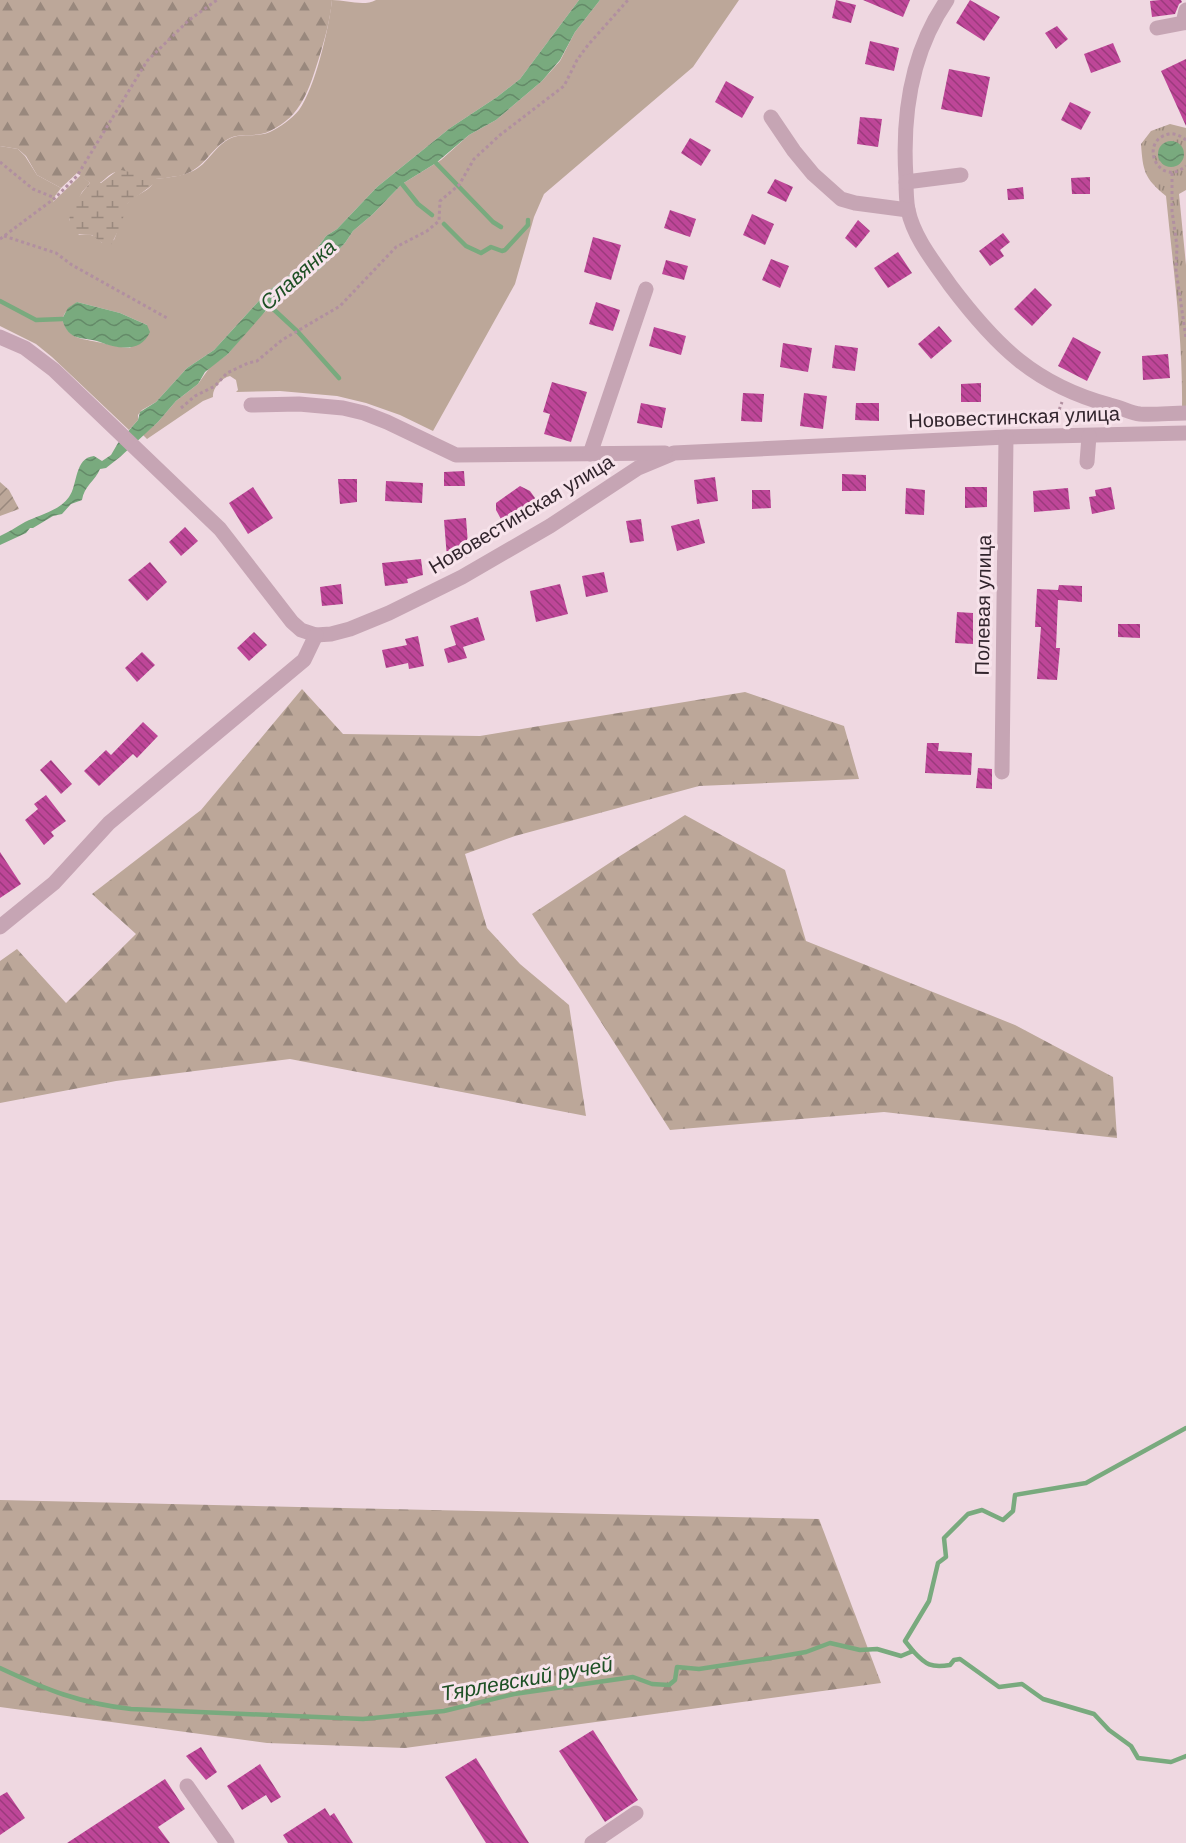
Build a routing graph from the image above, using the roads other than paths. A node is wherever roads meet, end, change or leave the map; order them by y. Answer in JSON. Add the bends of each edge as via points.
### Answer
{"nodes":[{"id":1,"x":947,"y":0,"type":"edge"},
{"id":2,"x":1186,"y":10,"type":"edge"},
{"id":3,"x":1157,"y":28,"type":"dead end"},
{"id":4,"x":771,"y":117,"type":"dead end"},
{"id":5,"x":961,"y":175,"type":"dead end"},
{"id":6,"x":906,"y":182,"type":"junction"},
{"id":7,"x":908,"y":210,"type":"junction"},
{"id":8,"x":646,"y":289,"type":"dead end"},
{"id":9,"x":0,"y":337,"type":"edge"},
{"id":10,"x":251,"y":405,"type":"dead end"},
{"id":11,"x":1186,"y":413,"type":"edge"},
{"id":12,"x":1138,"y":414,"type":"junction"},
{"id":13,"x":1186,"y":433,"type":"edge"},
{"id":14,"x":1143,"y":434,"type":"junction"},
{"id":15,"x":1089,"y":436,"type":"junction"},
{"id":16,"x":1006,"y":437,"type":"junction"},
{"id":17,"x":674,"y":453,"type":"junction"},
{"id":18,"x":590,"y":454,"type":"junction"},
{"id":19,"x":1088,"y":462,"type":"dead end"},
{"id":20,"x":316,"y":635,"type":"junction"},
{"id":21,"x":1002,"y":772,"type":"dead end"},
{"id":22,"x":0,"y":927,"type":"edge"},
{"id":23,"x":187,"y":1786,"type":"dead end"},
{"id":24,"x":636,"y":1813,"type":"dead end"},
{"id":25,"x":227,"y":1843,"type":"edge"},
{"id":26,"x":592,"y":1843,"type":"edge"}],
"edges":[{"from":1,"to":6,"type":"street","via":[[936,16],[911,81],[904,149]]},
{"from":2,"to":3,"type":"street","via":[[1184,23]]},
{"from":4,"to":7,"type":"street","via":[[813,174],[841,198]]},
{"from":5,"to":6,"type":"street"},
{"from":6,"to":7,"type":"street"},
{"from":7,"to":12,"type":"street","via":[[932,260],[1011,354],[1066,391]]},
{"from":8,"to":18,"type":"street"},
{"from":9,"to":20,"type":"street","via":[[41,358],[146,457],[220,529],[292,622]]},
{"from":10,"to":18,"type":"street","via":[[343,408],[387,422],[456,454]]},
{"from":11,"to":12,"type":"street"},
{"from":12,"to":14,"type":"street"},
{"from":13,"to":14,"type":"street","name":"Нововестинская улица"},
{"from":14,"to":15,"type":"street","name":"Нововестинская улица"},
{"from":15,"to":16,"type":"street","name":"Нововестинская улица"},
{"from":15,"to":19,"type":"street"},
{"from":16,"to":17,"type":"street","name":"Нововестинская улица"},
{"from":16,"to":21,"type":"street","name":"Полевая улица"},
{"from":17,"to":18,"type":"street"},
{"from":17,"to":20,"type":"street","name":"Нововестинская улица","via":[[638,468],[462,577],[350,629]]},
{"from":20,"to":22,"type":"street","via":[[304,660],[110,823],[54,883]]},
{"from":23,"to":25,"type":"street"},
{"from":24,"to":26,"type":"street"}]}
